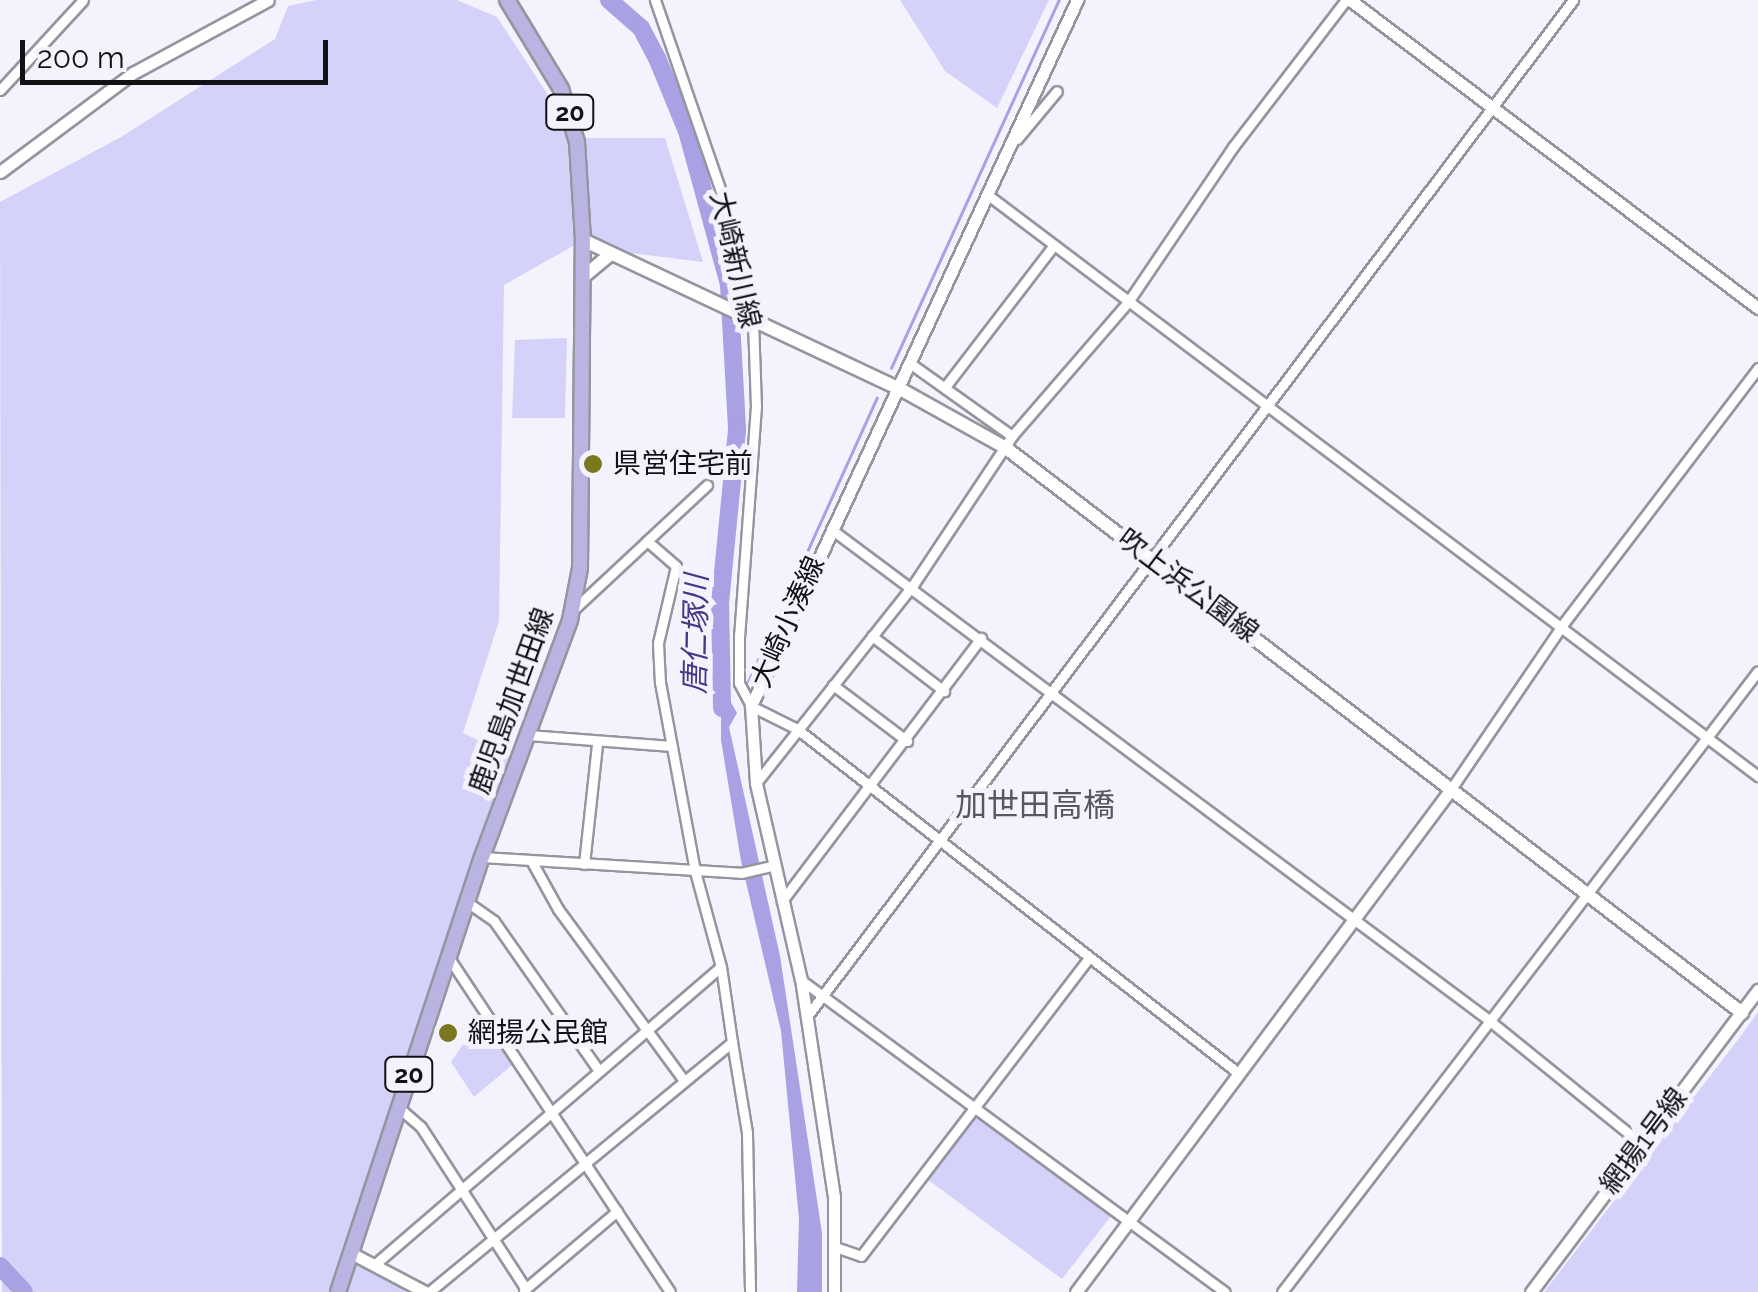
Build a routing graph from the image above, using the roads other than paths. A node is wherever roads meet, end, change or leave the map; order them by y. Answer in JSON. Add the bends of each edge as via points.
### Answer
{"nodes":[{"id":1,"x":83,"y":0,"type":"edge"},
{"id":2,"x":268,"y":0,"type":"edge"},
{"id":3,"x":508,"y":0,"type":"edge"},
{"id":4,"x":655,"y":0,"type":"edge"},
{"id":5,"x":1077,"y":0,"type":"edge"},
{"id":6,"x":1348,"y":0,"type":"edge"},
{"id":7,"x":1573,"y":0,"type":"edge"},
{"id":8,"x":0,"y":90,"type":"edge"},
{"id":9,"x":1057,"y":91,"type":"dead end"},
{"id":10,"x":1492,"y":107,"type":"junction"},
{"id":11,"x":1010,"y":146,"type":"junction"},
{"id":12,"x":0,"y":172,"type":"edge"},
{"id":13,"x":988,"y":195,"type":"junction"},
{"id":14,"x":583,"y":240,"type":"junction"},
{"id":15,"x":1054,"y":244,"type":"junction"},
{"id":16,"x":612,"y":254,"type":"junction"},
{"id":17,"x":582,"y":278,"type":"junction"},
{"id":18,"x":1128,"y":302,"type":"junction"},
{"id":19,"x":1758,"y":308,"type":"edge"},
{"id":20,"x":748,"y":319,"type":"junction"},
{"id":21,"x":912,"y":364,"type":"junction"},
{"id":22,"x":1758,"y":368,"type":"edge"},
{"id":23,"x":946,"y":387,"type":"junction"},
{"id":24,"x":900,"y":389,"type":"junction"},
{"id":25,"x":1270,"y":403,"type":"junction"},
{"id":26,"x":1009,"y":442,"type":"junction"},
{"id":27,"x":708,"y":484,"type":"dead end"},
{"id":28,"x":831,"y":529,"type":"junction"},
{"id":29,"x":646,"y":541,"type":"junction"},
{"id":30,"x":1153,"y":560,"type":"junction"},
{"id":31,"x":913,"y":586,"type":"junction"},
{"id":32,"x":572,"y":610,"type":"junction"},
{"id":33,"x":1563,"y":624,"type":"junction"},
{"id":34,"x":872,"y":636,"type":"junction"},
{"id":35,"x":981,"y":638,"type":"junction"},
{"id":36,"x":1758,"y":672,"type":"edge"},
{"id":37,"x":833,"y":686,"type":"junction"},
{"id":38,"x":944,"y":691,"type":"junction"},
{"id":39,"x":1051,"y":694,"type":"junction"},
{"id":40,"x":751,"y":706,"type":"junction"},
{"id":41,"x":798,"y":730,"type":"junction"},
{"id":42,"x":528,"y":735,"type":"junction"},
{"id":43,"x":1709,"y":735,"type":"junction"},
{"id":44,"x":907,"y":741,"type":"junction"},
{"id":45,"x":597,"y":744,"type":"junction"},
{"id":46,"x":672,"y":746,"type":"junction"},
{"id":47,"x":1758,"y":776,"type":"edge"},
{"id":48,"x":756,"y":784,"type":"junction"},
{"id":49,"x":867,"y":787,"type":"junction"},
{"id":50,"x":1451,"y":790,"type":"junction"},
{"id":51,"x":940,"y":843,"type":"junction"},
{"id":52,"x":482,"y":857,"type":"junction"},
{"id":53,"x":532,"y":862,"type":"junction"},
{"id":54,"x":584,"y":864,"type":"junction"},
{"id":55,"x":768,"y":867,"type":"junction"},
{"id":56,"x":695,"y":870,"type":"junction"},
{"id":57,"x":1591,"y":893,"type":"junction"},
{"id":58,"x":782,"y":901,"type":"junction"},
{"id":59,"x":468,"y":902,"type":"junction"},
{"id":60,"x":1351,"y":922,"type":"junction"},
{"id":61,"x":449,"y":958,"type":"junction"},
{"id":62,"x":1088,"y":959,"type":"junction"},
{"id":63,"x":721,"y":967,"type":"junction"},
{"id":64,"x":802,"y":980,"type":"junction"},
{"id":65,"x":1758,"y":990,"type":"edge"},
{"id":66,"x":829,"y":994,"type":"junction"},
{"id":67,"x":1742,"y":1013,"type":"junction"},
{"id":68,"x":808,"y":1015,"type":"junction"},
{"id":69,"x":1490,"y":1021,"type":"junction"},
{"id":70,"x":646,"y":1031,"type":"junction"},
{"id":71,"x":732,"y":1042,"type":"junction"},
{"id":72,"x":599,"y":1070,"type":"junction"},
{"id":73,"x":1237,"y":1072,"type":"junction"},
{"id":74,"x":683,"y":1079,"type":"junction"},
{"id":75,"x":977,"y":1106,"type":"junction"},
{"id":76,"x":398,"y":1107,"type":"junction"},
{"id":77,"x":550,"y":1110,"type":"junction"},
{"id":78,"x":1642,"y":1144,"type":"junction"},
{"id":79,"x":584,"y":1160,"type":"junction"},
{"id":80,"x":458,"y":1188,"type":"junction"},
{"id":81,"x":616,"y":1211,"type":"junction"},
{"id":82,"x":1127,"y":1217,"type":"junction"},
{"id":83,"x":493,"y":1237,"type":"junction"},
{"id":84,"x":838,"y":1248,"type":"junction"},
{"id":85,"x":351,"y":1254,"type":"junction"},
{"id":86,"x":374,"y":1265,"type":"junction"},
{"id":87,"x":524,"y":1290,"type":"edge"},
{"id":88,"x":338,"y":1292,"type":"edge"},
{"id":89,"x":427,"y":1292,"type":"edge"},
{"id":90,"x":670,"y":1292,"type":"edge"},
{"id":91,"x":750,"y":1292,"type":"edge"},
{"id":92,"x":834,"y":1292,"type":"edge"},
{"id":93,"x":1076,"y":1292,"type":"edge"},
{"id":94,"x":1225,"y":1292,"type":"edge"},
{"id":95,"x":1282,"y":1292,"type":"edge"},
{"id":96,"x":1531,"y":1292,"type":"edge"}],
"edges":[{"from":1,"to":8,"type":"street"},
{"from":2,"to":12,"type":"street","via":[[120,81]]},
{"from":3,"to":14,"type":"main road","name":"鹿児島加世田線","number":"20","via":[[568,106],[582,178]]},
{"from":4,"to":20,"type":"street","name":"大崎新川線","via":[[725,203]]},
{"from":5,"to":11,"type":"street","name":"大崎小湊線"},
{"from":6,"to":10,"type":"street"},
{"from":6,"to":18,"type":"street","via":[[1233,147]]},
{"from":7,"to":10,"type":"street"},
{"from":9,"to":11,"type":"street"},
{"from":10,"to":19,"type":"street"},
{"from":10,"to":25,"type":"street"},
{"from":11,"to":13,"type":"street","name":"大崎小湊線"},
{"from":13,"to":15,"type":"street"},
{"from":13,"to":21,"type":"street","name":"大崎小湊線"},
{"from":14,"to":16,"type":"main road","name":"吹上浜公園線"},
{"from":14,"to":17,"type":"main road","name":"鹿児島加世田線","number":"20"},
{"from":15,"to":18,"type":"street"},
{"from":15,"to":23,"type":"street"},
{"from":16,"to":17,"type":"main road"},
{"from":16,"to":20,"type":"main road","name":"吹上浜公園線"},
{"from":17,"to":32,"type":"main road","name":"鹿児島加世田線","number":"20","via":[[584,517]]},
{"from":18,"to":25,"type":"street"},
{"from":18,"to":26,"type":"street"},
{"from":20,"to":24,"type":"main road","name":"吹上浜公園線"},
{"from":20,"to":40,"type":"street","name":"大崎新川線","via":[[756,406],[738,635],[739,683]]},
{"from":21,"to":23,"type":"street"},
{"from":21,"to":24,"type":"street","name":"大崎小湊線"},
{"from":22,"to":33,"type":"street"},
{"from":23,"to":26,"type":"street"},
{"from":24,"to":26,"type":"main road","name":"吹上浜公園線"},
{"from":24,"to":28,"type":"street","name":"大崎小湊線"},
{"from":25,"to":30,"type":"street"},
{"from":25,"to":33,"type":"street"},
{"from":26,"to":30,"type":"main road","name":"吹上浜公園線"},
{"from":26,"to":31,"type":"street"},
{"from":27,"to":29,"type":"street"},
{"from":28,"to":31,"type":"street"},
{"from":28,"to":40,"type":"street","name":"大崎小湊線"},
{"from":29,"to":32,"type":"street"},
{"from":29,"to":46,"type":"street","via":[[676,566],[658,644]]},
{"from":30,"to":39,"type":"street"},
{"from":30,"to":50,"type":"main road","name":"吹上浜公園線"},
{"from":31,"to":34,"type":"street"},
{"from":31,"to":35,"type":"street"},
{"from":32,"to":42,"type":"main road","name":"鹿児島加世田線","number":"20"},
{"from":33,"to":43,"type":"street"},
{"from":33,"to":50,"type":"street"},
{"from":34,"to":37,"type":"street"},
{"from":34,"to":38,"type":"street"},
{"from":35,"to":38,"type":"street"},
{"from":35,"to":39,"type":"street"},
{"from":36,"to":43,"type":"street"},
{"from":37,"to":41,"type":"street"},
{"from":37,"to":44,"type":"street"},
{"from":38,"to":44,"type":"street"},
{"from":39,"to":51,"type":"street"},
{"from":39,"to":60,"type":"street"},
{"from":40,"to":41,"type":"street"},
{"from":40,"to":48,"type":"street","name":"大崎小湊線"},
{"from":41,"to":48,"type":"street"},
{"from":41,"to":49,"type":"street"},
{"from":42,"to":45,"type":"street"},
{"from":42,"to":52,"type":"main road","name":"鹿児島加世田線","number":"20"},
{"from":43,"to":47,"type":"street"},
{"from":43,"to":57,"type":"street"},
{"from":44,"to":49,"type":"street"},
{"from":45,"to":46,"type":"street"},
{"from":45,"to":54,"type":"street"},
{"from":46,"to":56,"type":"street"},
{"from":48,"to":55,"type":"street","name":"大崎小湊線"},
{"from":49,"to":51,"type":"street"},
{"from":49,"to":58,"type":"street"},
{"from":50,"to":57,"type":"main road","name":"吹上浜公園線"},
{"from":50,"to":60,"type":"street"},
{"from":51,"to":62,"type":"street"},
{"from":51,"to":66,"type":"street"},
{"from":52,"to":53,"type":"street"},
{"from":52,"to":59,"type":"main road","name":"鹿児島加世田線","number":"20"},
{"from":53,"to":54,"type":"street"},
{"from":53,"to":70,"type":"street"},
{"from":54,"to":56,"type":"street"},
{"from":55,"to":56,"type":"street"},
{"from":55,"to":58,"type":"street","name":"大崎小湊線"},
{"from":56,"to":63,"type":"street"},
{"from":57,"to":67,"type":"main road","name":"吹上浜公園線"},
{"from":57,"to":69,"type":"street"},
{"from":58,"to":64,"type":"street","name":"大崎小湊線"},
{"from":59,"to":61,"type":"main road","name":"鹿児島加世田線","number":"20"},
{"from":59,"to":72,"type":"street","via":[[494,922]]},
{"from":60,"to":69,"type":"street"},
{"from":60,"to":73,"type":"street"},
{"from":61,"to":76,"type":"main road","name":"鹿児島加世田線","number":"20"},
{"from":61,"to":77,"type":"street"},
{"from":62,"to":73,"type":"street"},
{"from":62,"to":75,"type":"street"},
{"from":63,"to":70,"type":"street"},
{"from":63,"to":71,"type":"street"},
{"from":64,"to":66,"type":"street"},
{"from":64,"to":68,"type":"street","name":"大崎小湊線"},
{"from":65,"to":67,"type":"street","name":"網揚1号線"},
{"from":66,"to":68,"type":"street"},
{"from":66,"to":75,"type":"street"},
{"from":67,"to":78,"type":"street","name":"網揚1号線"},
{"from":68,"to":84,"type":"street","name":"大崎小湊線"},
{"from":69,"to":78,"type":"street"},
{"from":69,"to":95,"type":"street"},
{"from":70,"to":72,"type":"street"},
{"from":70,"to":74,"type":"street"},
{"from":71,"to":74,"type":"street"},
{"from":71,"to":91,"type":"street","via":[[747,1133]]},
{"from":72,"to":77,"type":"street"},
{"from":73,"to":82,"type":"street"},
{"from":74,"to":79,"type":"street"},
{"from":75,"to":82,"type":"street"},
{"from":75,"to":84,"type":"street","via":[[861,1256]]},
{"from":76,"to":80,"type":"street","via":[[421,1127]]},
{"from":76,"to":85,"type":"main road","name":"鹿児島加世田線","number":"20"},
{"from":77,"to":79,"type":"street"},
{"from":77,"to":80,"type":"street"},
{"from":78,"to":96,"type":"street","name":"網揚1号線"},
{"from":79,"to":81,"type":"street"},
{"from":79,"to":83,"type":"street"},
{"from":80,"to":83,"type":"street"},
{"from":80,"to":86,"type":"street"},
{"from":81,"to":87,"type":"street"},
{"from":81,"to":90,"type":"street"},
{"from":82,"to":93,"type":"street"},
{"from":82,"to":94,"type":"street"},
{"from":83,"to":87,"type":"street"},
{"from":83,"to":89,"type":"street"},
{"from":84,"to":92,"type":"street","name":"大崎小湊線"},
{"from":85,"to":86,"type":"street"},
{"from":85,"to":88,"type":"main road","name":"鹿児島加世田線","number":"20"},
{"from":86,"to":89,"type":"street"}]}
